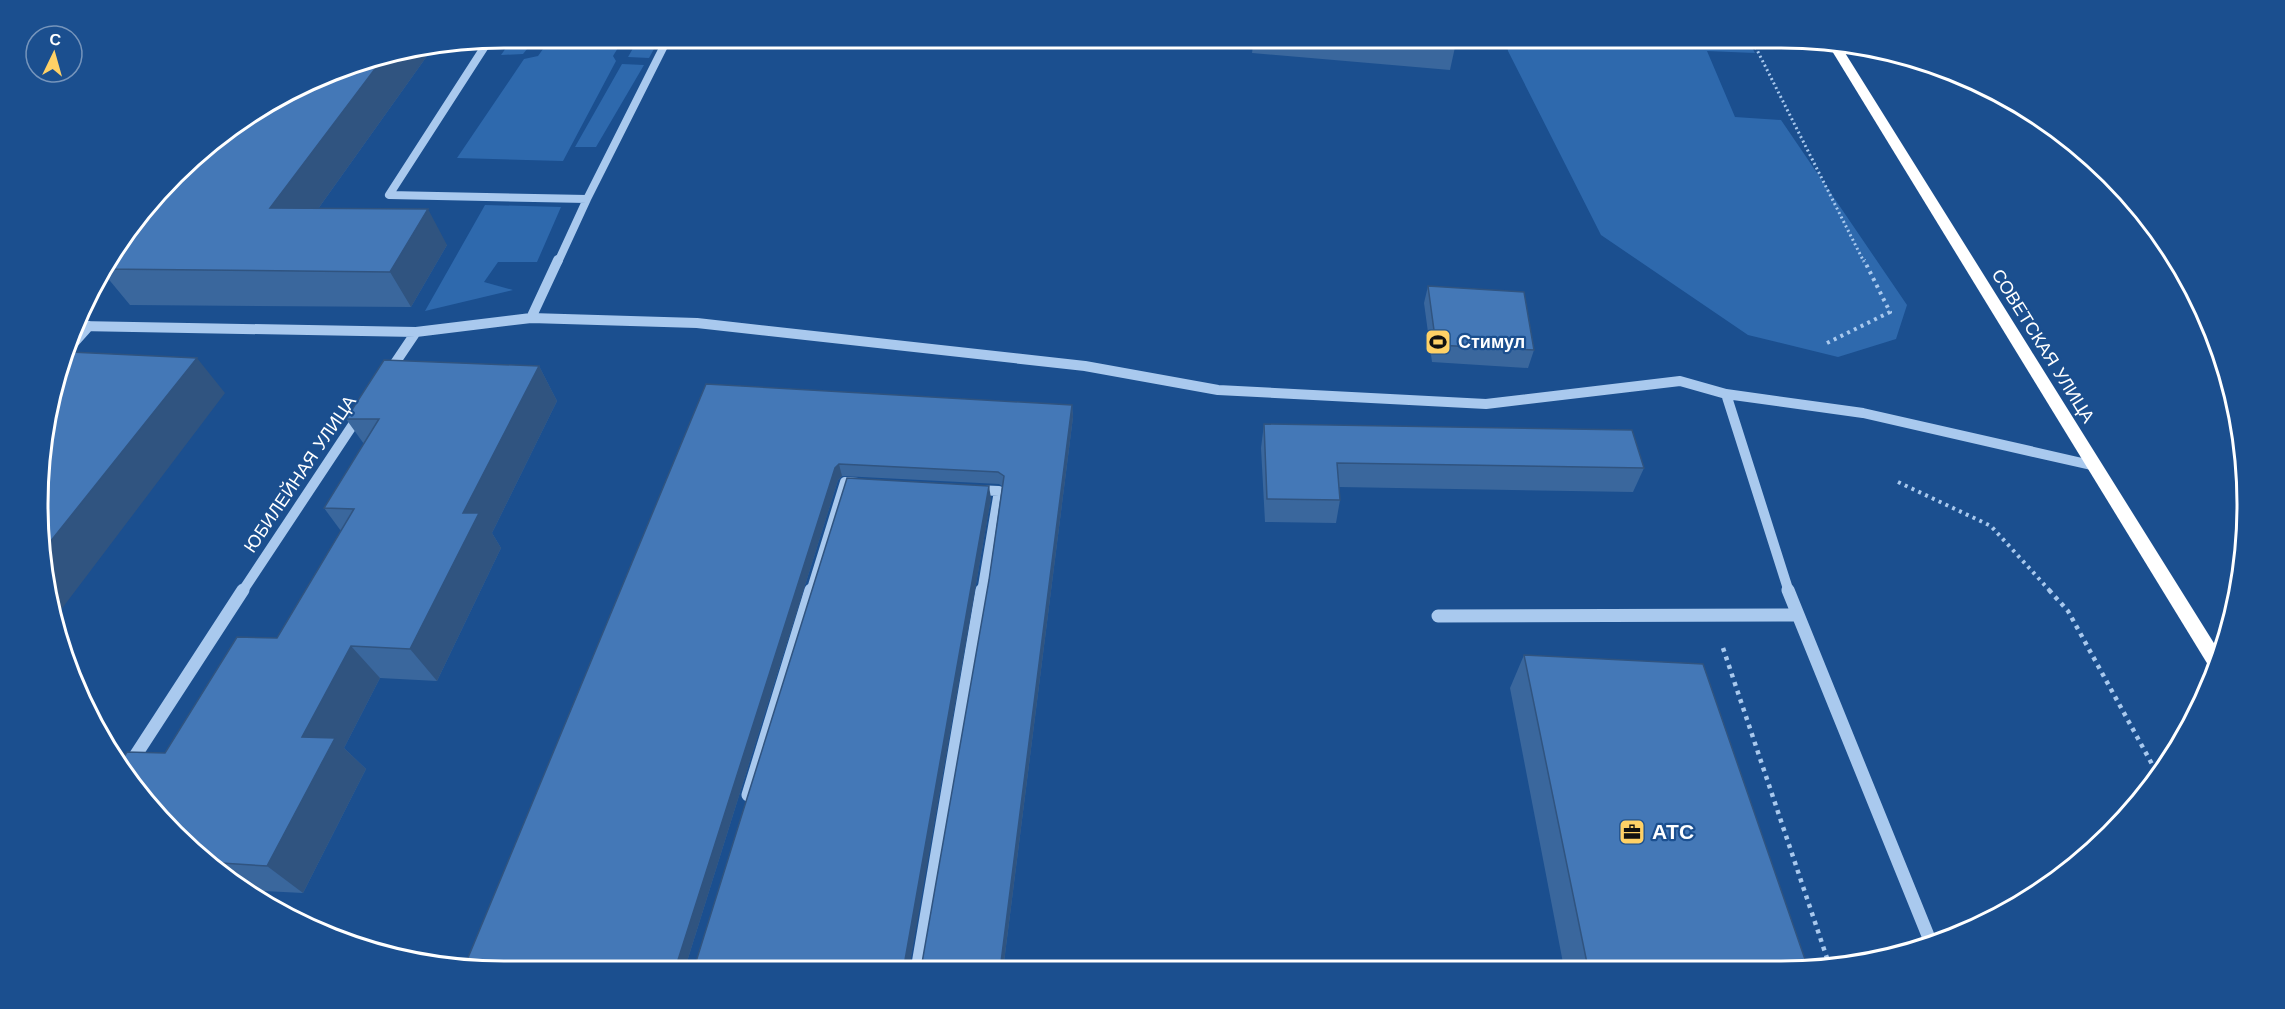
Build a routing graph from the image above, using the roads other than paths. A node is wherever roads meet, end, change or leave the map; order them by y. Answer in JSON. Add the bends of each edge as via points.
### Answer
{"nodes":[{"id":1,"x":663,"y":48,"type":"edge"},
{"id":2,"x":483,"y":49,"type":"edge"},
{"id":3,"x":1839,"y":52,"type":"edge"},
{"id":4,"x":587,"y":199,"type":"junction"},
{"id":5,"x":531,"y":318,"type":"junction"},
{"id":6,"x":84,"y":326,"type":"edge"},
{"id":7,"x":416,"y":333,"type":"junction"},
{"id":8,"x":383,"y":381,"type":"edge"},
{"id":9,"x":1725,"y":394,"type":"junction"},
{"id":10,"x":369,"y":400,"type":"edge"},
{"id":11,"x":2091,"y":465,"type":"junction"},
{"id":12,"x":868,"y":483,"type":"edge"},
{"id":13,"x":963,"y":489,"type":"edge"},
{"id":14,"x":1796,"y":615,"type":"junction"},
{"id":15,"x":1438,"y":616,"type":"dead end"},
{"id":16,"x":2211,"y":656,"type":"edge"},
{"id":17,"x":130,"y":764,"type":"edge"},
{"id":18,"x":743,"y":812,"type":"edge"},
{"id":19,"x":1928,"y":937,"type":"edge"},
{"id":20,"x":919,"y":961,"type":"edge"}],
"edges":[{"from":1,"to":4,"type":"street"},
{"from":2,"to":4,"type":"street","via":[[389,195]]},
{"from":3,"to":11,"type":"highway","name":"СОВЕТСКАЯ УЛИЦА"},
{"from":4,"to":5,"type":"street"},
{"from":5,"to":7,"type":"street"},
{"from":5,"to":9,"type":"street","via":[[697,323],[1085,366],[1218,390],[1486,404],[1680,381]]},
{"from":6,"to":7,"type":"street"},
{"from":7,"to":8,"type":"street"},
{"from":9,"to":11,"type":"street","via":[[1863,414]]},
{"from":9,"to":14,"type":"street"},
{"from":10,"to":17,"type":"street","name":"ЮБИЛЕЙНАЯ УЛИЦА"},
{"from":11,"to":16,"type":"highway","name":"СОВЕТСКАЯ УЛИЦА"},
{"from":12,"to":18,"type":"street","via":[[845,482]]},
{"from":13,"to":20,"type":"street","via":[[999,491]]},
{"from":14,"to":15,"type":"street"},
{"from":14,"to":19,"type":"street"}]}
